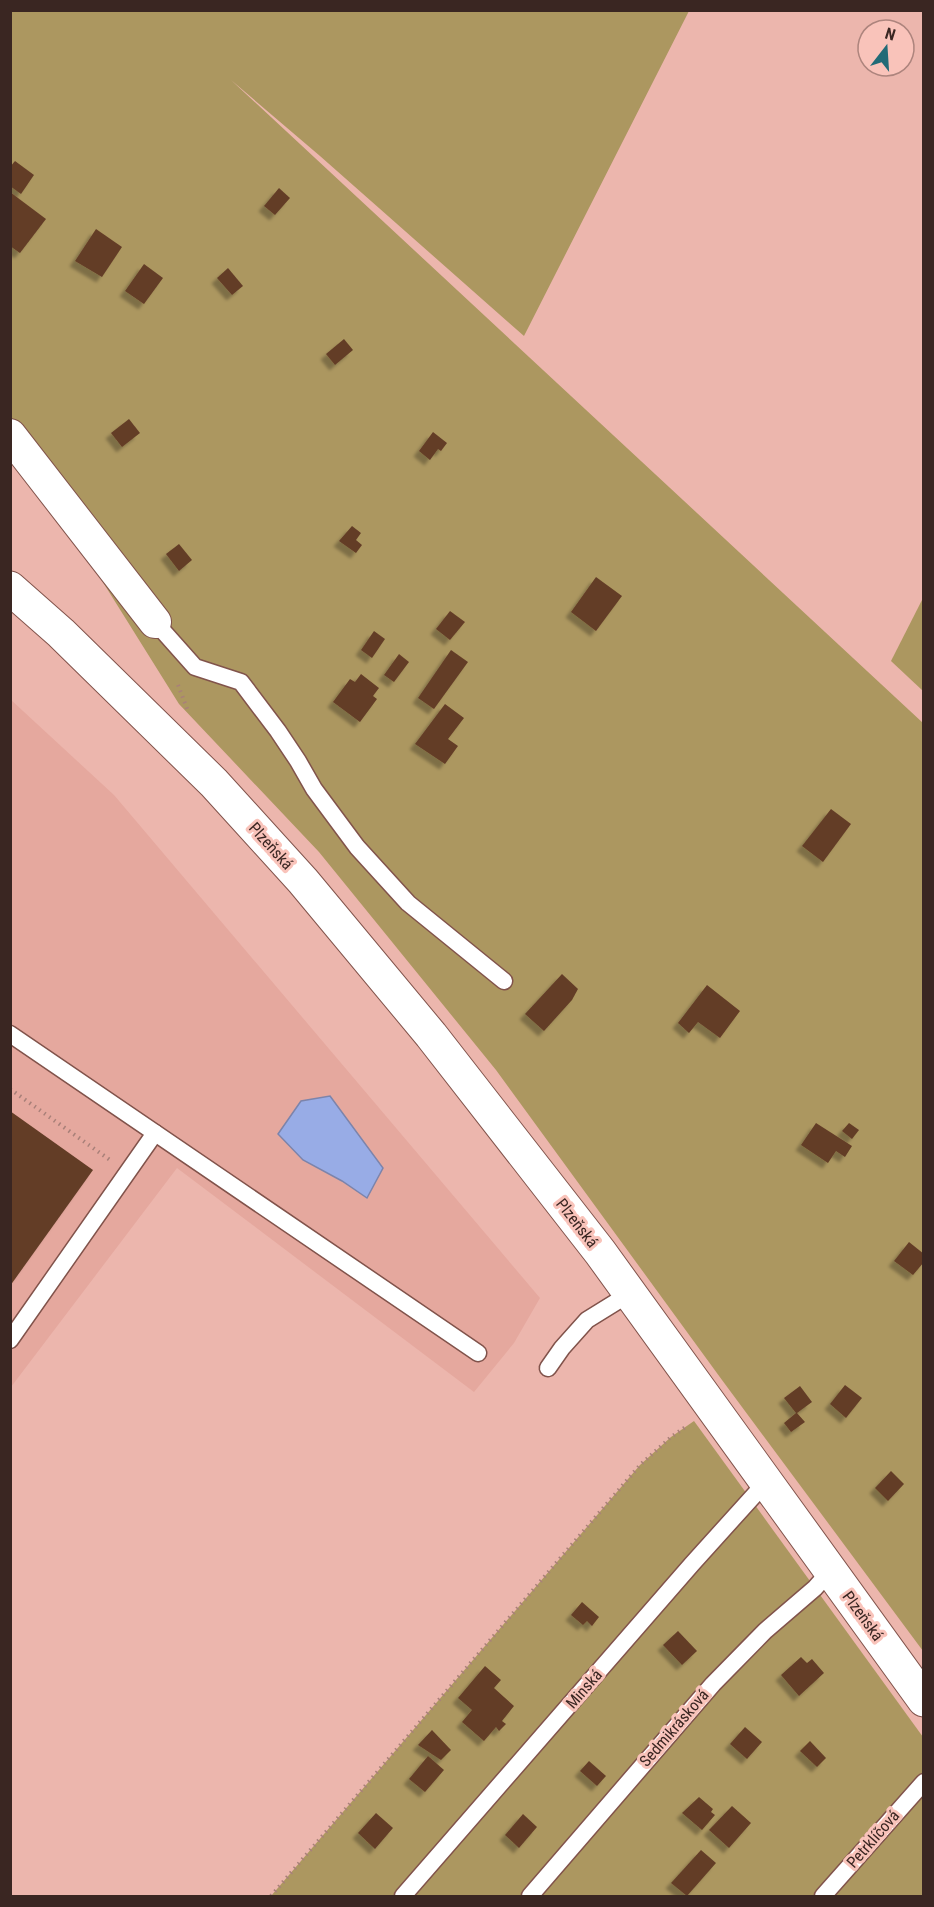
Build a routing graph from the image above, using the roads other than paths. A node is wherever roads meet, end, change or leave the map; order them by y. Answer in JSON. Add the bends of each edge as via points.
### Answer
{"nodes":[{"id":1,"x":10,"y":435,"type":"edge"},
{"id":2,"x":10,"y":588,"type":"edge"},
{"id":3,"x":155,"y":622,"type":"joint"},
{"id":4,"x":504,"y":981,"type":"dead end"},
{"id":5,"x":10,"y":1035,"type":"edge"},
{"id":6,"x":155,"y":1133,"type":"junction"},
{"id":7,"x":629,"y":1294,"type":"junction"},
{"id":8,"x":10,"y":1340,"type":"edge"},
{"id":9,"x":478,"y":1353,"type":"dead end"},
{"id":10,"x":548,"y":1368,"type":"dead end"},
{"id":11,"x":766,"y":1482,"type":"junction"},
{"id":12,"x":830,"y":1571,"type":"junction"},
{"id":13,"x":920,"y":1691,"type":"edge"},
{"id":14,"x":924,"y":1782,"type":"edge"},
{"id":15,"x":403,"y":1896,"type":"edge"},
{"id":16,"x":530,"y":1896,"type":"edge"},
{"id":17,"x":823,"y":1896,"type":"edge"}],
"edges":[{"from":1,"to":3,"type":"street"},
{"from":2,"to":7,"type":"main road","name":"Plzeňská","via":[[214,783],[303,881],[431,1035]]},
{"from":3,"to":4,"type":"lane","via":[[195,667],[241,682],[357,847],[408,903]]},
{"from":5,"to":6,"type":"lane"},
{"from":6,"to":8,"type":"lane"},
{"from":6,"to":9,"type":"lane"},
{"from":7,"to":10,"type":"lane","via":[[587,1320]]},
{"from":7,"to":11,"type":"main road","name":"Plzeňská"},
{"from":11,"to":12,"type":"main road","name":"Plzeňská"},
{"from":11,"to":15,"type":"lane","name":"Minská"},
{"from":12,"to":13,"type":"main road","name":"Plzeňská"},
{"from":12,"to":16,"type":"lane","name":"Sedmikrásková","via":[[713,1684]]},
{"from":14,"to":17,"type":"lane","name":"Petrklíčová"}]}
